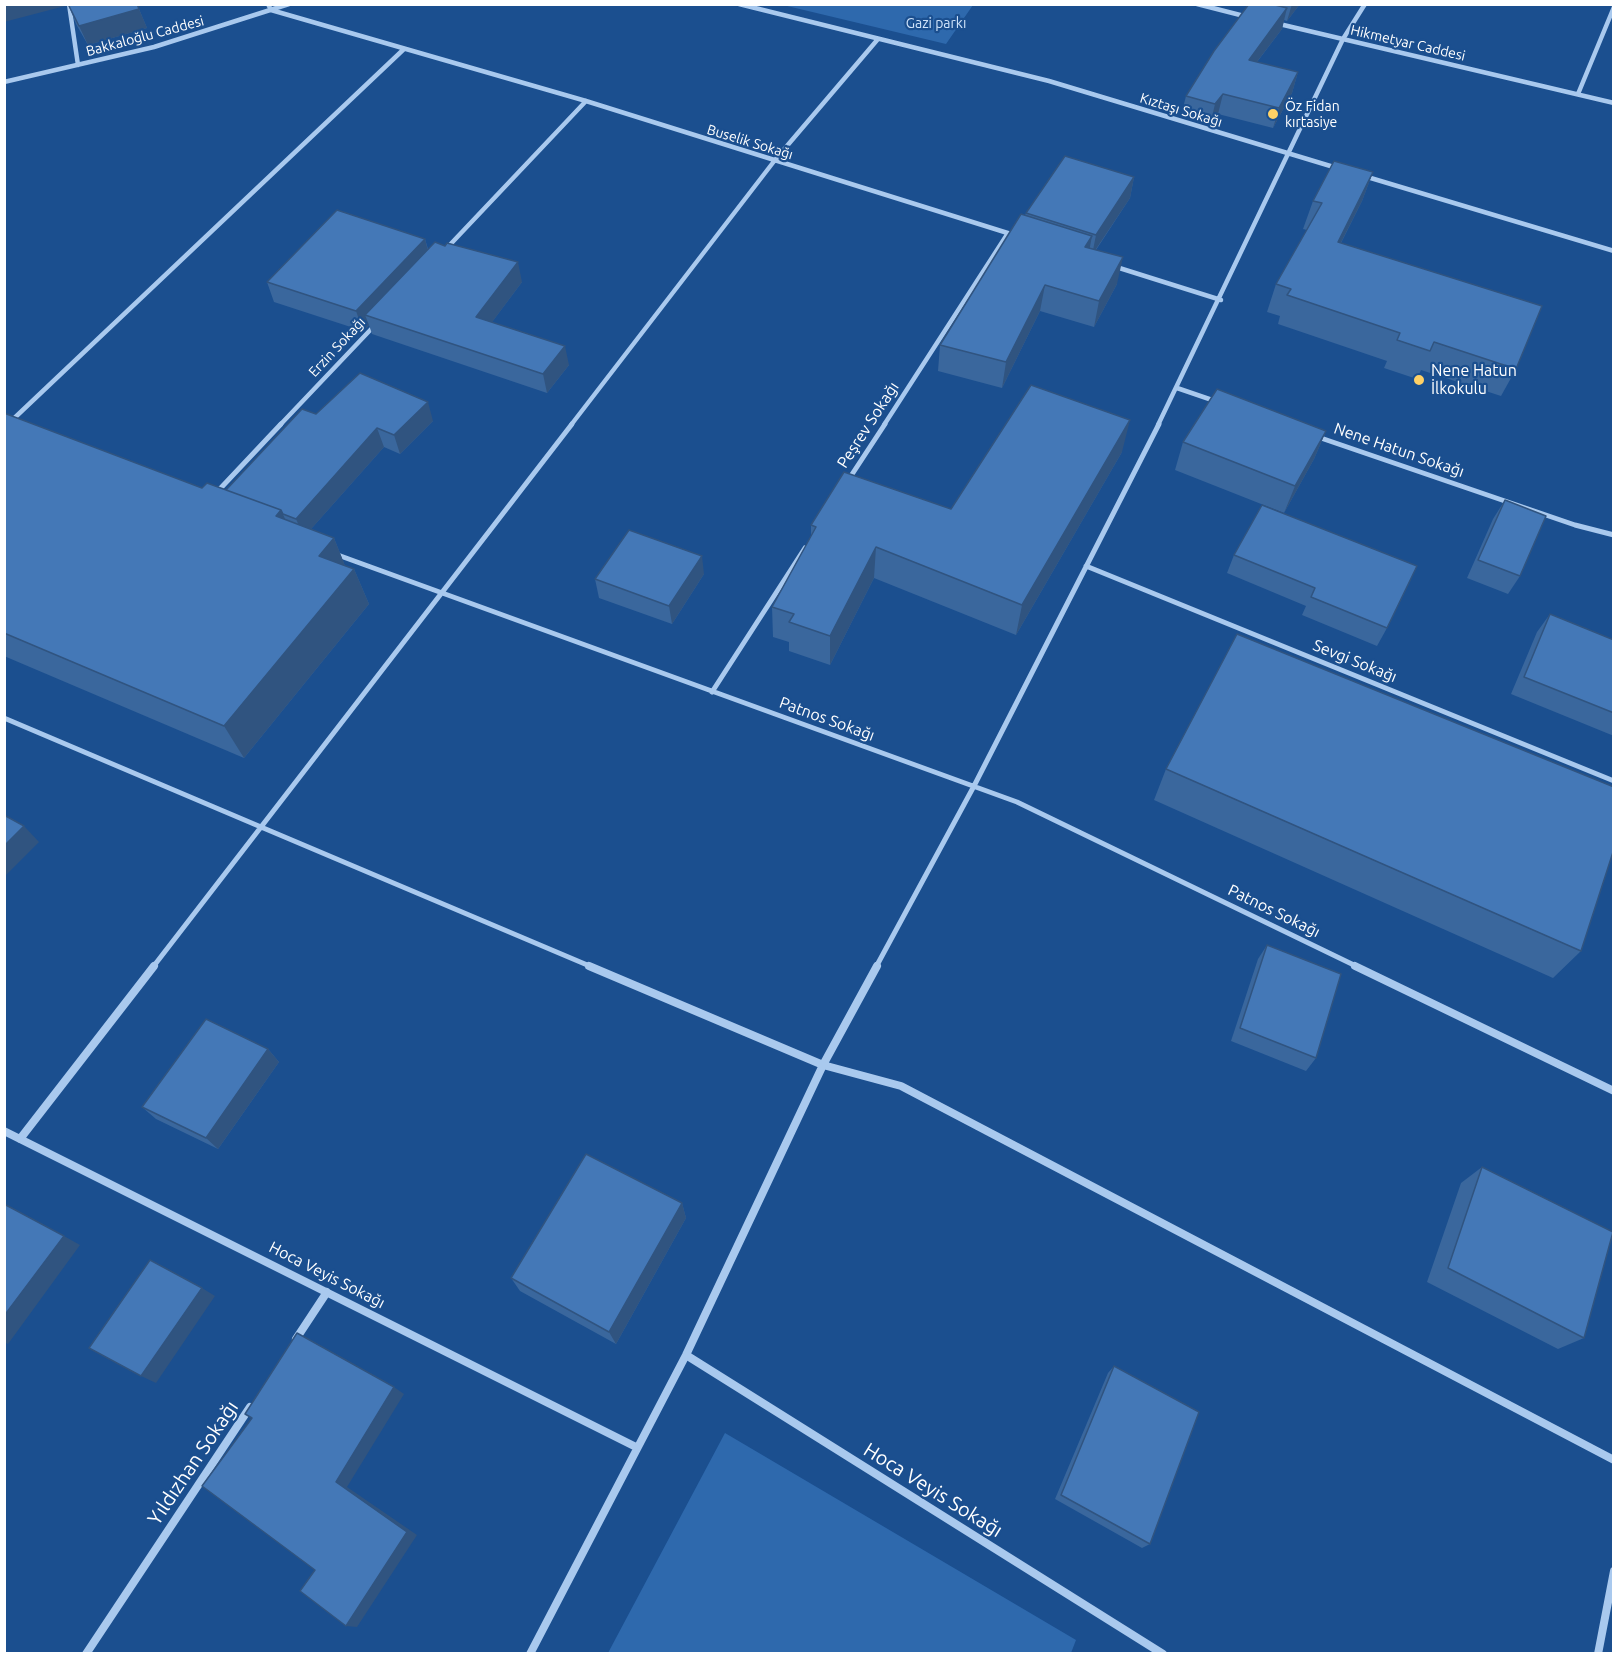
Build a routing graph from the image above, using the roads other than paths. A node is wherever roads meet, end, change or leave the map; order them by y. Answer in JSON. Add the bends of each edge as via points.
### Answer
{"nodes":[{"id":1,"x":69,"y":4,"type":"edge"},
{"id":2,"x":268,"y":4,"type":"edge"},
{"id":3,"x":289,"y":4,"type":"edge"},
{"id":4,"x":739,"y":4,"type":"edge"},
{"id":5,"x":1197,"y":4,"type":"edge"},
{"id":6,"x":1365,"y":4,"type":"edge"},
{"id":7,"x":1614,"y":7,"type":"edge"},
{"id":8,"x":271,"y":10,"type":"junction"},
{"id":9,"x":1253,"y":18,"type":"edge"},
{"id":10,"x":1264,"y":21,"type":"edge"},
{"id":11,"x":879,"y":39,"type":"junction"},
{"id":12,"x":1343,"y":39,"type":"junction"},
{"id":13,"x":404,"y":49,"type":"junction"},
{"id":14,"x":78,"y":64,"type":"junction"},
{"id":15,"x":4,"y":82,"type":"edge"},
{"id":16,"x":1578,"y":94,"type":"junction"},
{"id":17,"x":586,"y":101,"type":"junction"},
{"id":18,"x":1614,"y":103,"type":"edge"},
{"id":19,"x":1291,"y":154,"type":"junction"},
{"id":20,"x":775,"y":160,"type":"junction"},
{"id":21,"x":1344,"y":170,"type":"edge"},
{"id":22,"x":1355,"y":174,"type":"edge"},
{"id":23,"x":1008,"y":233,"type":"junction"},
{"id":24,"x":1019,"y":237,"type":"edge"},
{"id":25,"x":1614,"y":251,"type":"edge"},
{"id":26,"x":440,"y":256,"type":"edge"},
{"id":27,"x":1109,"y":265,"type":"edge"},
{"id":28,"x":1221,"y":300,"type":"junction"},
{"id":29,"x":383,"y":316,"type":"edge"},
{"id":30,"x":1177,"y":388,"type":"junction"},
{"id":31,"x":1221,"y":404,"type":"edge"},
{"id":32,"x":4,"y":428,"type":"edge"},
{"id":33,"x":1310,"y":434,"type":"edge"},
{"id":34,"x":841,"y":492,"type":"edge"},
{"id":35,"x":213,"y":497,"type":"edge"},
{"id":36,"x":1614,"y":535,"type":"edge"},
{"id":37,"x":809,"y":542,"type":"edge"},
{"id":38,"x":323,"y":549,"type":"edge"},
{"id":39,"x":1086,"y":566,"type":"junction"},
{"id":40,"x":442,"y":593,"type":"junction"},
{"id":41,"x":712,"y":692,"type":"junction"},
{"id":42,"x":4,"y":718,"type":"edge"},
{"id":43,"x":1614,"y":781,"type":"edge"},
{"id":44,"x":974,"y":786,"type":"junction"},
{"id":45,"x":261,"y":827,"type":"junction"},
{"id":46,"x":823,"y":1065,"type":"junction"},
{"id":47,"x":1614,"y":1091,"type":"edge"},
{"id":48,"x":4,"y":1131,"type":"edge"},
{"id":49,"x":20,"y":1138,"type":"junction"},
{"id":50,"x":327,"y":1292,"type":"junction"},
{"id":51,"x":288,"y":1350,"type":"edge"},
{"id":52,"x":686,"y":1355,"type":"junction"},
{"id":53,"x":255,"y":1399,"type":"edge"},
{"id":54,"x":636,"y":1447,"type":"junction"},
{"id":55,"x":1614,"y":1460,"type":"edge"},
{"id":56,"x":1614,"y":1571,"type":"edge"},
{"id":57,"x":86,"y":1653,"type":"edge"},
{"id":58,"x":530,"y":1653,"type":"edge"},
{"id":59,"x":1163,"y":1653,"type":"edge"},
{"id":60,"x":1598,"y":1653,"type":"edge"}],
"edges":[{"from":1,"to":14,"type":"street"},
{"from":2,"to":8,"type":"street"},
{"from":3,"to":8,"type":"street","name":"Bakkaloğlu Caddesi"},
{"from":4,"to":11,"type":"street","name":"Kıztaşı Sokağı"},
{"from":5,"to":9,"type":"street"},
{"from":6,"to":12,"type":"street"},
{"from":7,"to":16,"type":"street"},
{"from":8,"to":13,"type":"street","name":"Buselik Sokağı"},
{"from":8,"to":14,"type":"street","name":"Bakkaloğlu Caddesi","via":[[154,47]]},
{"from":10,"to":12,"type":"street","name":"Hikmetyar Caddesi"},
{"from":11,"to":19,"type":"street","name":"Kıztaşı Sokağı","via":[[1049,81]]},
{"from":11,"to":20,"type":"street"},
{"from":12,"to":16,"type":"street","name":"Hikmetyar Caddesi"},
{"from":12,"to":19,"type":"street"},
{"from":13,"to":17,"type":"street","name":"Buselik Sokağı"},
{"from":13,"to":32,"type":"street"},
{"from":14,"to":15,"type":"street","name":"Bakkaloğlu Caddesi"},
{"from":16,"to":18,"type":"street","name":"Hikmetyar Caddesi"},
{"from":17,"to":20,"type":"street","name":"Buselik Sokağı"},
{"from":17,"to":26,"type":"street"},
{"from":19,"to":21,"type":"street","name":"Kıztaşı Sokağı"},
{"from":19,"to":28,"type":"street"},
{"from":20,"to":23,"type":"street","name":"Buselik Sokağı"},
{"from":20,"to":40,"type":"street"},
{"from":22,"to":25,"type":"street"},
{"from":23,"to":24,"type":"street","name":"Buselik Sokağı"},
{"from":23,"to":34,"type":"street","name":"Peşrev Sokağı"},
{"from":27,"to":28,"type":"street"},
{"from":28,"to":30,"type":"street"},
{"from":29,"to":35,"type":"street","name":"Erzin Sokağı"},
{"from":30,"to":31,"type":"street"},
{"from":30,"to":39,"type":"street"},
{"from":33,"to":36,"type":"street","name":"Nene Hatun Sokağı"},
{"from":37,"to":41,"type":"street"},
{"from":38,"to":40,"type":"street","name":"Patnos Sokağı"},
{"from":39,"to":43,"type":"street","name":"Sevgi Sokağı"},
{"from":39,"to":44,"type":"street"},
{"from":40,"to":41,"type":"street","name":"Patnos Sokağı"},
{"from":40,"to":45,"type":"street"},
{"from":41,"to":44,"type":"street","name":"Patnos Sokağı"},
{"from":42,"to":45,"type":"street"},
{"from":44,"to":46,"type":"street"},
{"from":44,"to":47,"type":"street","name":"Patnos Sokağı","via":[[1017,802]]},
{"from":45,"to":46,"type":"street"},
{"from":45,"to":49,"type":"street"},
{"from":46,"to":52,"type":"street"},
{"from":46,"to":55,"type":"street","via":[[901,1086]]},
{"from":48,"to":49,"type":"street","name":"Hoca Veyis Sokağı"},
{"from":49,"to":50,"type":"street","name":"Hoca Veyis Sokağı"},
{"from":50,"to":51,"type":"street"},
{"from":50,"to":54,"type":"street","name":"Hoca Veyis Sokağı"},
{"from":52,"to":54,"type":"street"},
{"from":52,"to":59,"type":"street","name":"Hoca Veyis Sokağı"},
{"from":53,"to":57,"type":"street","name":"Yıldızhan Sokağı"},
{"from":54,"to":58,"type":"street"},
{"from":56,"to":60,"type":"street"}]}
